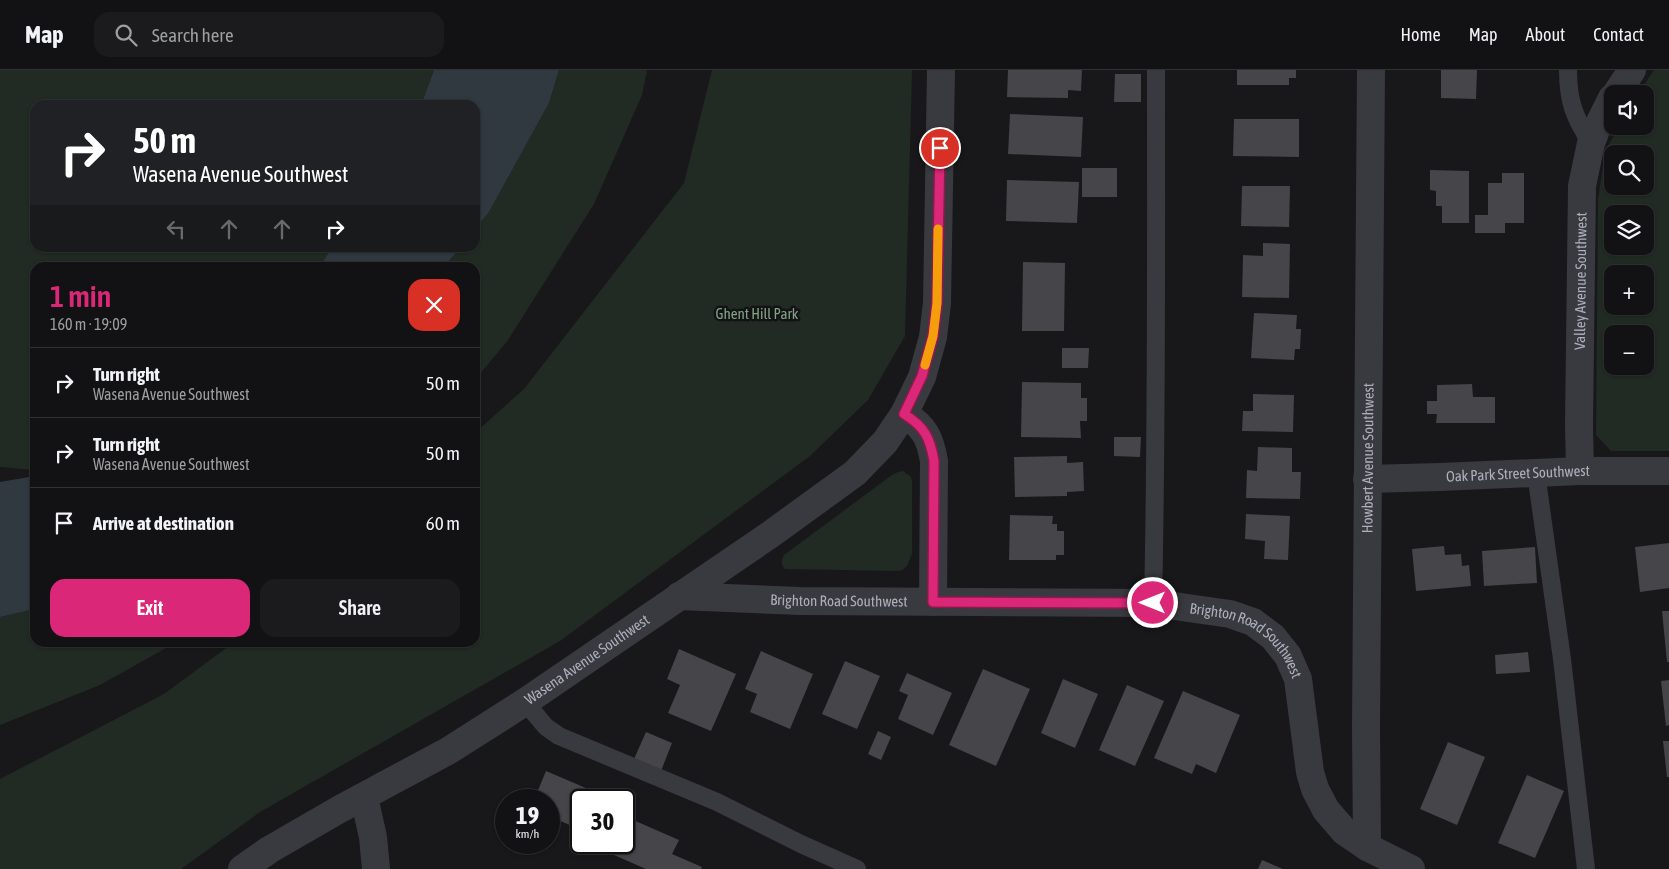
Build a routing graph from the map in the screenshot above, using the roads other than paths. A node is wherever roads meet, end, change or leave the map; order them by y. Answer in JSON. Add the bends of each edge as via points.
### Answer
{"nodes":[{"id":1,"x":941,"y":70,"type":"edge"},
{"id":2,"x":1156,"y":70,"type":"edge"},
{"id":3,"x":1371,"y":70,"type":"edge"},
{"id":4,"x":1568,"y":70,"type":"edge"},
{"id":5,"x":1632,"y":70,"type":"edge"},
{"id":6,"x":1622,"y":85,"type":"edge"},
{"id":7,"x":1604,"y":114,"type":"edge"},
{"id":8,"x":1591,"y":144,"type":"junction"},
{"id":9,"x":904,"y":414,"type":"junction"},
{"id":10,"x":1580,"y":471,"type":"junction"},
{"id":11,"x":1669,"y":471,"type":"edge"},
{"id":12,"x":1536,"y":473,"type":"junction"},
{"id":13,"x":1367,"y":479,"type":"junction"},
{"id":14,"x":679,"y":596,"type":"junction"},
{"id":15,"x":933,"y":602,"type":"junction"},
{"id":16,"x":1153,"y":603,"type":"junction"},
{"id":17,"x":525,"y":702,"type":"junction"},
{"id":18,"x":364,"y":797,"type":"junction"},
{"id":19,"x":1367,"y":847,"type":"junction"},
{"id":20,"x":242,"y":869,"type":"edge"},
{"id":21,"x":376,"y":869,"type":"edge"},
{"id":22,"x":856,"y":869,"type":"edge"},
{"id":23,"x":1411,"y":869,"type":"edge"},
{"id":24,"x":1586,"y":869,"type":"edge"}],
"edges":[{"from":1,"to":9,"type":"street","name":"Wasena Avenue Southwest","via":[[937,303],[933,336],[922,376]]},
{"from":2,"to":16,"type":"lane"},
{"from":3,"to":13,"type":"street","name":"Howbert Avenue Southwest"},
{"from":4,"to":8,"type":"lane","via":[[1569,96],[1577,121]]},
{"from":5,"to":6,"type":"street"},
{"from":7,"to":8,"type":"street","name":"Valley Avenue Southwest"},
{"from":8,"to":10,"type":"street","name":"Valley Avenue Southwest","via":[[1582,186]]},
{"from":9,"to":14,"type":"street","name":"Wasena Avenue Southwest","via":[[885,442],[856,473]]},
{"from":9,"to":15,"type":"street","via":[[924,430],[931,443],[934,461]]},
{"from":10,"to":11,"type":"street","name":"Oak Park Street Southwest"},
{"from":10,"to":12,"type":"street","name":"Oak Park Street Southwest"},
{"from":12,"to":13,"type":"street","name":"Oak Park Street Southwest"},
{"from":12,"to":24,"type":"lane"},
{"from":13,"to":19,"type":"street","name":"Howbert Avenue Southwest"},
{"from":14,"to":15,"type":"street","name":"Brighton Road Southwest"},
{"from":14,"to":17,"type":"street","name":"Wasena Avenue Southwest"},
{"from":15,"to":16,"type":"street","name":"Brighton Road Southwest"},
{"from":16,"to":19,"type":"street","name":"Brighton Road Southwest","via":[[1230,614],[1253,622],[1274,637],[1288,656],[1298,679],[1315,789],[1326,810],[1345,832]]},
{"from":17,"to":18,"type":"street","name":"Wasena Avenue Southwest","via":[[448,751]]},
{"from":17,"to":22,"type":"lane","via":[[546,727],[559,736],[716,802]]},
{"from":18,"to":20,"type":"street","name":"Wasena Avenue Southwest","via":[[340,808]]},
{"from":18,"to":21,"type":"street","via":[[374,837]]},
{"from":19,"to":23,"type":"street","name":"Brighton Road Southwest"}]}
